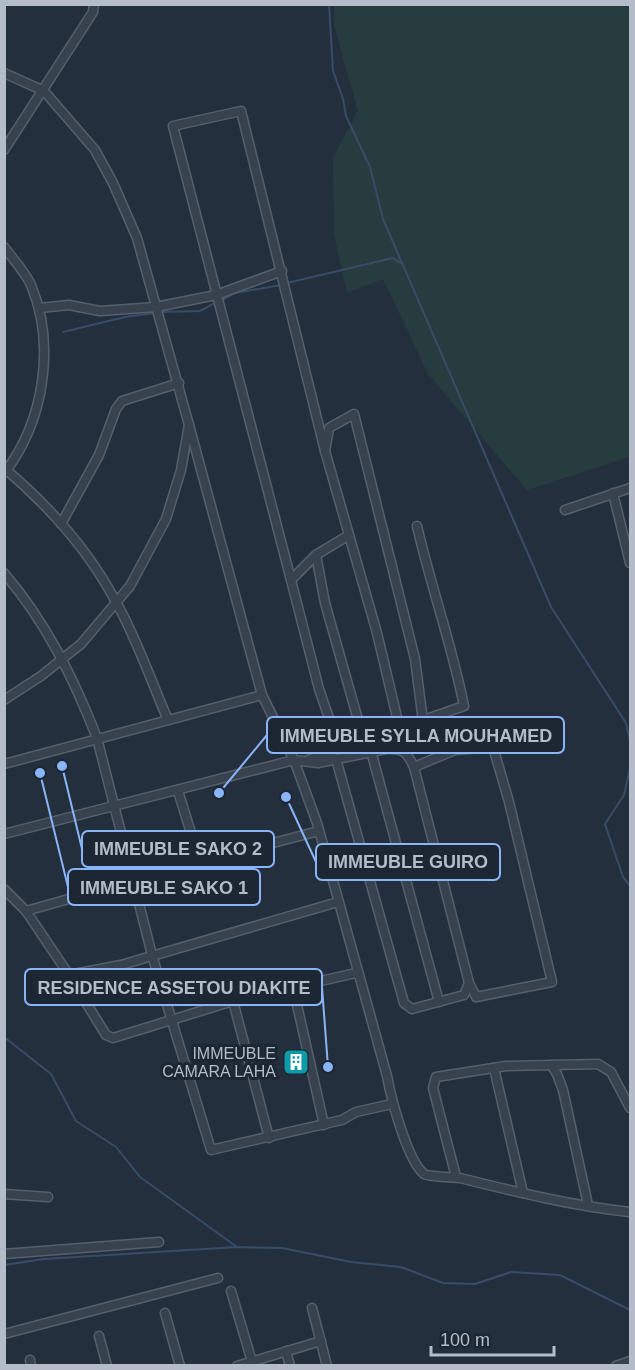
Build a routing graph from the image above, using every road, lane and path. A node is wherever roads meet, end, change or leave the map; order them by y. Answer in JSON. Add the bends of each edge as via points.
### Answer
{"nodes":[{"id":1,"x":94,"y":4,"type":"edge"},
{"id":2,"x":4,"y":73,"type":"edge"},
{"id":3,"x":44,"y":91,"type":"junction"},
{"id":4,"x":4,"y":150,"type":"edge"},
{"id":5,"x":4,"y":247,"type":"edge"},
{"id":6,"x":282,"y":271,"type":"junction"},
{"id":7,"x":216,"y":295,"type":"junction"},
{"id":8,"x":156,"y":307,"type":"junction"},
{"id":9,"x":39,"y":309,"type":"junction"},
{"id":10,"x":179,"y":383,"type":"junction"},
{"id":11,"x":189,"y":425,"type":"junction"},
{"id":12,"x":325,"y":451,"type":"junction"},
{"id":13,"x":5,"y":470,"type":"edge"},
{"id":14,"x":630,"y":488,"type":"edge"},
{"id":15,"x":613,"y":493,"type":"junction"},
{"id":16,"x":565,"y":510,"type":"dead end"},
{"id":17,"x":61,"y":524,"type":"junction"},
{"id":18,"x":417,"y":526,"type":"dead end"},
{"id":19,"x":349,"y":535,"type":"junction"},
{"id":20,"x":629,"y":550,"type":"edge"},
{"id":21,"x":316,"y":555,"type":"junction"},
{"id":22,"x":630,"y":563,"type":"edge"},
{"id":23,"x":6,"y":577,"type":"edge"},
{"id":24,"x":291,"y":580,"type":"junction"},
{"id":25,"x":117,"y":603,"type":"junction"},
{"id":26,"x":62,"y":660,"type":"junction"},
{"id":27,"x":262,"y":695,"type":"junction"},
{"id":28,"x":4,"y":700,"type":"edge"},
{"id":29,"x":168,"y":720,"type":"junction"},
{"id":30,"x":423,"y":721,"type":"junction"},
{"id":31,"x":400,"y":730,"type":"junction"},
{"id":32,"x":97,"y":738,"type":"junction"},
{"id":33,"x":364,"y":741,"type":"junction"},
{"id":34,"x":340,"y":750,"type":"junction"},
{"id":35,"x":371,"y":752,"type":"junction"},
{"id":36,"x":336,"y":759,"type":"junction"},
{"id":37,"x":294,"y":760,"type":"junction"},
{"id":38,"x":305,"y":761,"type":"junction"},
{"id":39,"x":4,"y":764,"type":"edge"},
{"id":40,"x":414,"y":767,"type":"junction"},
{"id":41,"x":178,"y":791,"type":"junction"},
{"id":42,"x":114,"y":808,"type":"junction"},
{"id":43,"x":319,"y":831,"type":"junction"},
{"id":44,"x":4,"y":834,"type":"edge"},
{"id":45,"x":200,"y":862,"type":"junction"},
{"id":46,"x":133,"y":881,"type":"junction"},
{"id":47,"x":4,"y":888,"type":"edge"},
{"id":48,"x":338,"y":902,"type":"junction"},
{"id":49,"x":26,"y":911,"type":"junction"},
{"id":50,"x":152,"y":955,"type":"junction"},
{"id":51,"x":356,"y":973,"type":"junction"},
{"id":52,"x":69,"y":975,"type":"junction"},
{"id":53,"x":469,"y":983,"type":"junction"},
{"id":54,"x":293,"y":987,"type":"junction"},
{"id":55,"x":233,"y":1001,"type":"junction"},
{"id":56,"x":440,"y":1002,"type":"junction"},
{"id":57,"x":171,"y":1020,"type":"junction"},
{"id":58,"x":551,"y":1065,"type":"junction"},
{"id":59,"x":494,"y":1068,"type":"junction"},
{"id":60,"x":392,"y":1104,"type":"junction"},
{"id":61,"x":630,"y":1108,"type":"edge"},
{"id":62,"x":324,"y":1125,"type":"junction"},
{"id":63,"x":268,"y":1138,"type":"junction"},
{"id":64,"x":456,"y":1177,"type":"junction"},
{"id":65,"x":523,"y":1193,"type":"junction"},
{"id":66,"x":4,"y":1194,"type":"edge"},
{"id":67,"x":48,"y":1197,"type":"dead end"},
{"id":68,"x":588,"y":1205,"type":"junction"},
{"id":69,"x":630,"y":1212,"type":"edge"},
{"id":70,"x":159,"y":1242,"type":"dead end"},
{"id":71,"x":4,"y":1254,"type":"edge"},
{"id":72,"x":218,"y":1278,"type":"dead end"},
{"id":73,"x":231,"y":1291,"type":"dead end"},
{"id":74,"x":312,"y":1308,"type":"dead end"},
{"id":75,"x":165,"y":1313,"type":"dead end"},
{"id":76,"x":4,"y":1334,"type":"edge"},
{"id":77,"x":99,"y":1336,"type":"dead end"},
{"id":78,"x":321,"y":1341,"type":"junction"},
{"id":79,"x":286,"y":1351,"type":"junction"},
{"id":80,"x":630,"y":1361,"type":"edge"},
{"id":81,"x":253,"y":1363,"type":"edge"},
{"id":82,"x":107,"y":1365,"type":"edge"},
{"id":83,"x":180,"y":1365,"type":"edge"},
{"id":84,"x":237,"y":1365,"type":"edge"},
{"id":85,"x":290,"y":1365,"type":"edge"},
{"id":86,"x":327,"y":1365,"type":"edge"},
{"id":87,"x":616,"y":1365,"type":"edge"}],
"edges":[{"from":1,"to":3,"type":"street","via":[[93,12]]},
{"from":2,"to":3,"type":"street"},
{"from":3,"to":4,"type":"street"},
{"from":3,"to":8,"type":"street","via":[[95,150],[114,183],[137,238]]},
{"from":5,"to":9,"type":"street","via":[[30,282]]},
{"from":6,"to":7,"type":"street"},
{"from":6,"to":7,"type":"street","via":[[241,111],[173,126]]},
{"from":6,"to":12,"type":"street"},
{"from":7,"to":8,"type":"street"},
{"from":7,"to":24,"type":"street"},
{"from":8,"to":9,"type":"street","via":[[100,311],[69,305]]},
{"from":8,"to":10,"type":"street"},
{"from":9,"to":13,"type":"street","via":[[44,347],[42,390],[26,437]]},
{"from":10,"to":11,"type":"street"},
{"from":10,"to":17,"type":"street","via":[[122,401],[99,456]]},
{"from":11,"to":25,"type":"street","via":[[166,519]]},
{"from":11,"to":27,"type":"street"},
{"from":12,"to":19,"type":"street"},
{"from":12,"to":30,"type":"street","via":[[329,428],[354,414],[415,659]]},
{"from":13,"to":17,"type":"street"},
{"from":14,"to":15,"type":"street"},
{"from":15,"to":16,"type":"street"},
{"from":15,"to":20,"type":"street"},
{"from":17,"to":25,"type":"street"},
{"from":18,"to":30,"type":"street","via":[[464,706]]},
{"from":19,"to":21,"type":"street"},
{"from":19,"to":31,"type":"street"},
{"from":20,"to":22,"type":"street"},
{"from":21,"to":24,"type":"street"},
{"from":21,"to":33,"type":"street"},
{"from":23,"to":26,"type":"street","via":[[42,623]]},
{"from":24,"to":34,"type":"street","via":[[319,689]]},
{"from":25,"to":26,"type":"street"},
{"from":25,"to":29,"type":"street"},
{"from":26,"to":28,"type":"street"},
{"from":26,"to":32,"type":"street"},
{"from":27,"to":29,"type":"street"},
{"from":27,"to":37,"type":"street"},
{"from":29,"to":32,"type":"street"},
{"from":30,"to":31,"type":"street"},
{"from":31,"to":33,"type":"street"},
{"from":32,"to":39,"type":"street"},
{"from":32,"to":42,"type":"street"},
{"from":33,"to":34,"type":"street"},
{"from":34,"to":38,"type":"street"},
{"from":35,"to":36,"type":"street"},
{"from":35,"to":40,"type":"street","via":[[397,748],[408,753]]},
{"from":35,"to":56,"type":"street"},
{"from":36,"to":38,"type":"street"},
{"from":36,"to":56,"type":"street","via":[[404,1003],[412,1009]]},
{"from":37,"to":38,"type":"street"},
{"from":37,"to":41,"type":"street"},
{"from":37,"to":43,"type":"street"},
{"from":40,"to":53,"type":"street"},
{"from":40,"to":53,"type":"street","via":[[455,750],[493,747],[509,802],[552,982],[476,997]]},
{"from":41,"to":42,"type":"street"},
{"from":41,"to":45,"type":"street"},
{"from":42,"to":44,"type":"street"},
{"from":42,"to":46,"type":"street"},
{"from":43,"to":45,"type":"street"},
{"from":43,"to":48,"type":"street"},
{"from":45,"to":46,"type":"street"},
{"from":46,"to":49,"type":"street"},
{"from":46,"to":50,"type":"street"},
{"from":47,"to":49,"type":"street"},
{"from":48,"to":50,"type":"street"},
{"from":48,"to":51,"type":"street"},
{"from":49,"to":52,"type":"street"},
{"from":50,"to":52,"type":"street"},
{"from":50,"to":57,"type":"street"},
{"from":51,"to":54,"type":"street"},
{"from":51,"to":60,"type":"street"},
{"from":52,"to":57,"type":"street","via":[[106,1035],[113,1038]]},
{"from":53,"to":56,"type":"street","via":[[464,995]]},
{"from":54,"to":55,"type":"street"},
{"from":54,"to":62,"type":"street"},
{"from":55,"to":57,"type":"street"},
{"from":55,"to":63,"type":"street"},
{"from":57,"to":63,"type":"street","via":[[211,1150]]},
{"from":58,"to":59,"type":"street"},
{"from":58,"to":61,"type":"street","via":[[603,1065],[611,1072]]},
{"from":58,"to":68,"type":"street","via":[[560,1080]]},
{"from":59,"to":64,"type":"street","via":[[433,1080]]},
{"from":59,"to":65,"type":"street"},
{"from":60,"to":62,"type":"street"},
{"from":60,"to":64,"type":"street","via":[[408,1148],[424,1174]]},
{"from":62,"to":63,"type":"street"},
{"from":64,"to":65,"type":"street"},
{"from":65,"to":68,"type":"street"},
{"from":66,"to":67,"type":"street"},
{"from":68,"to":69,"type":"street"},
{"from":70,"to":71,"type":"street"},
{"from":72,"to":76,"type":"street"},
{"from":73,"to":81,"type":"street"},
{"from":74,"to":78,"type":"street"},
{"from":75,"to":83,"type":"street"},
{"from":77,"to":82,"type":"street"},
{"from":78,"to":79,"type":"street"},
{"from":78,"to":86,"type":"street"},
{"from":79,"to":81,"type":"street"},
{"from":79,"to":85,"type":"street"},
{"from":80,"to":87,"type":"street"},
{"from":81,"to":84,"type":"street"}]}
